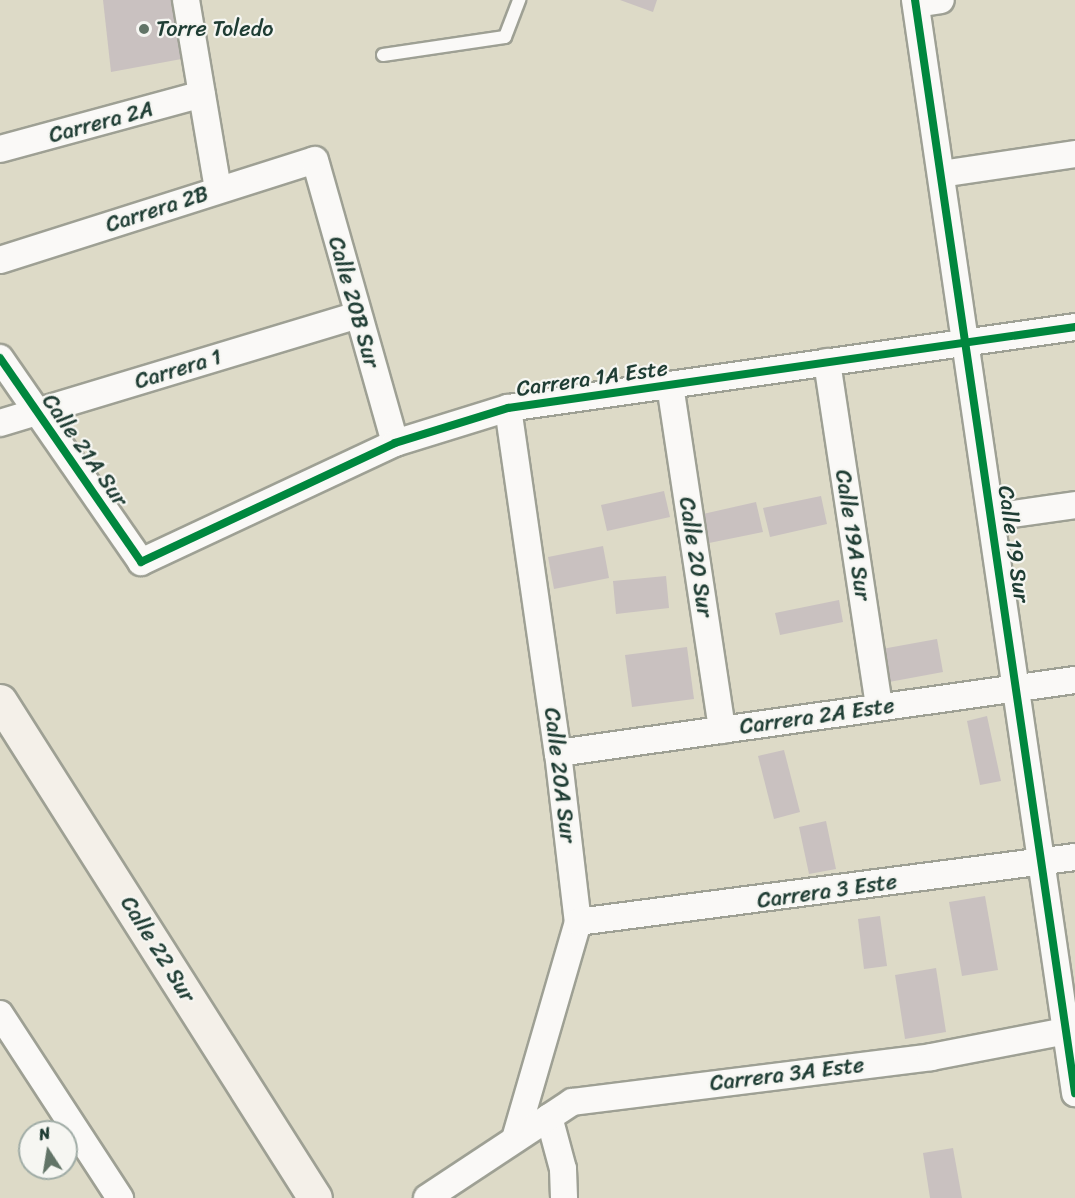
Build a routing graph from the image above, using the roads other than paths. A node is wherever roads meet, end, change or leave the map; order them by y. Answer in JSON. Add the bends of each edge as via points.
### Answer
{"nodes":[{"id":1,"x":186,"y":0,"type":"edge"},
{"id":2,"x":519,"y":0,"type":"edge"},
{"id":3,"x":941,"y":0,"type":"edge"},
{"id":4,"x":915,"y":2,"type":"edge"},
{"id":5,"x":383,"y":55,"type":"dead end"},
{"id":6,"x":202,"y":94,"type":"junction"},
{"id":7,"x":0,"y":149,"type":"edge"},
{"id":8,"x":1075,"y":154,"type":"edge"},
{"id":9,"x":315,"y":160,"type":"joint"},
{"id":10,"x":940,"y":174,"type":"junction"},
{"id":11,"x":218,"y":189,"type":"junction"},
{"id":12,"x":0,"y":260,"type":"edge"},
{"id":13,"x":357,"y":315,"type":"junction"},
{"id":14,"x":1075,"y":327,"type":"edge"},
{"id":15,"x":965,"y":343,"type":"junction"},
{"id":16,"x":0,"y":358,"type":"edge"},
{"id":17,"x":827,"y":363,"type":"junction"},
{"id":18,"x":670,"y":385,"type":"junction"},
{"id":19,"x":508,"y":408,"type":"junction"},
{"id":20,"x":36,"y":412,"type":"junction"},
{"id":21,"x":0,"y":423,"type":"edge"},
{"id":22,"x":395,"y":443,"type":"junction"},
{"id":23,"x":1075,"y":505,"type":"edge"},
{"id":24,"x":992,"y":517,"type":"junction"},
{"id":25,"x":141,"y":562,"type":"joint"},
{"id":26,"x":1075,"y":680,"type":"edge"},
{"id":27,"x":1017,"y":689,"type":"junction"},
{"id":28,"x":0,"y":701,"type":"edge"},
{"id":29,"x":879,"y":707,"type":"junction"},
{"id":30,"x":722,"y":730,"type":"junction"},
{"id":31,"x":558,"y":753,"type":"junction"},
{"id":32,"x":1075,"y":857,"type":"edge"},
{"id":33,"x":1041,"y":862,"type":"junction"},
{"id":34,"x":578,"y":922,"type":"junction"},
{"id":35,"x":0,"y":1014,"type":"edge"},
{"id":36,"x":1065,"y":1031,"type":"junction"},
{"id":37,"x":1075,"y":1093,"type":"edge"},
{"id":38,"x":549,"y":1117,"type":"junction"},
{"id":39,"x":516,"y":1135,"type":"junction"},
{"id":40,"x":120,"y":1198,"type":"edge"},
{"id":41,"x":315,"y":1198,"type":"edge"},
{"id":42,"x":427,"y":1198,"type":"edge"},
{"id":43,"x":564,"y":1198,"type":"edge"}],
"edges":[{"from":1,"to":6,"type":"street"},
{"from":2,"to":5,"type":"lane","via":[[505,37]]},
{"from":3,"to":4,"type":"street"},
{"from":4,"to":10,"type":"street","name":"Calle 19 Sur"},
{"from":6,"to":7,"type":"street","name":"Carrera 2A"},
{"from":6,"to":11,"type":"street"},
{"from":8,"to":10,"type":"street"},
{"from":9,"to":11,"type":"street","name":"Carrera 2B"},
{"from":9,"to":13,"type":"street","name":"Calle 20B Sur"},
{"from":10,"to":15,"type":"street","name":"Calle 19 Sur"},
{"from":11,"to":12,"type":"street","name":"Carrera 2B"},
{"from":13,"to":20,"type":"street","name":"Carrera 1"},
{"from":13,"to":22,"type":"street","name":"Calle 20B Sur"},
{"from":14,"to":15,"type":"street","name":"Carrera 1A Este"},
{"from":15,"to":17,"type":"street","name":"Carrera 1A Este"},
{"from":15,"to":24,"type":"street","name":"Calle 19 Sur"},
{"from":16,"to":20,"type":"street","name":"Calle 21A Sur"},
{"from":17,"to":18,"type":"street","name":"Carrera 1A Este"},
{"from":17,"to":29,"type":"street","name":"Calle 19A Sur"},
{"from":18,"to":19,"type":"street","name":"Carrera 1A Este"},
{"from":18,"to":30,"type":"street","name":"Calle 20 Sur"},
{"from":19,"to":22,"type":"street","name":"Carrera 1A Este"},
{"from":19,"to":31,"type":"street","name":"Calle 20A Sur"},
{"from":20,"to":21,"type":"street","name":"Carrera 1"},
{"from":20,"to":25,"type":"street","name":"Calle 21A Sur"},
{"from":22,"to":25,"type":"street","name":"Carrera 1A Este"},
{"from":23,"to":24,"type":"street"},
{"from":24,"to":27,"type":"street","name":"Calle 19 Sur"},
{"from":26,"to":27,"type":"street","name":"Carrera 2A Este"},
{"from":27,"to":29,"type":"street","name":"Carrera 2A Este"},
{"from":27,"to":33,"type":"street","name":"Calle 19 Sur"},
{"from":28,"to":41,"type":"main road","name":"Calle 22 Sur"},
{"from":29,"to":30,"type":"street","name":"Carrera 2A Este"},
{"from":30,"to":31,"type":"street","name":"Carrera 2A Este"},
{"from":31,"to":34,"type":"street","name":"Calle 20A Sur"},
{"from":32,"to":33,"type":"street","name":"Carrera 3 Este"},
{"from":33,"to":34,"type":"street","name":"Carrera 3 Este"},
{"from":33,"to":36,"type":"street","name":"Calle 19 Sur"},
{"from":34,"to":39,"type":"street","name":"Calle 20A Sur"},
{"from":35,"to":40,"type":"street"},
{"from":36,"to":37,"type":"street","name":"Calle 19 Sur"},
{"from":36,"to":38,"type":"street","name":"Carrera 3A Este","via":[[932,1057],[572,1102]]},
{"from":38,"to":39,"type":"street","name":"Carrera 3A Este"},
{"from":38,"to":43,"type":"street","via":[[563,1169]]},
{"from":39,"to":42,"type":"street","name":"Carrera 3A Este"}]}
